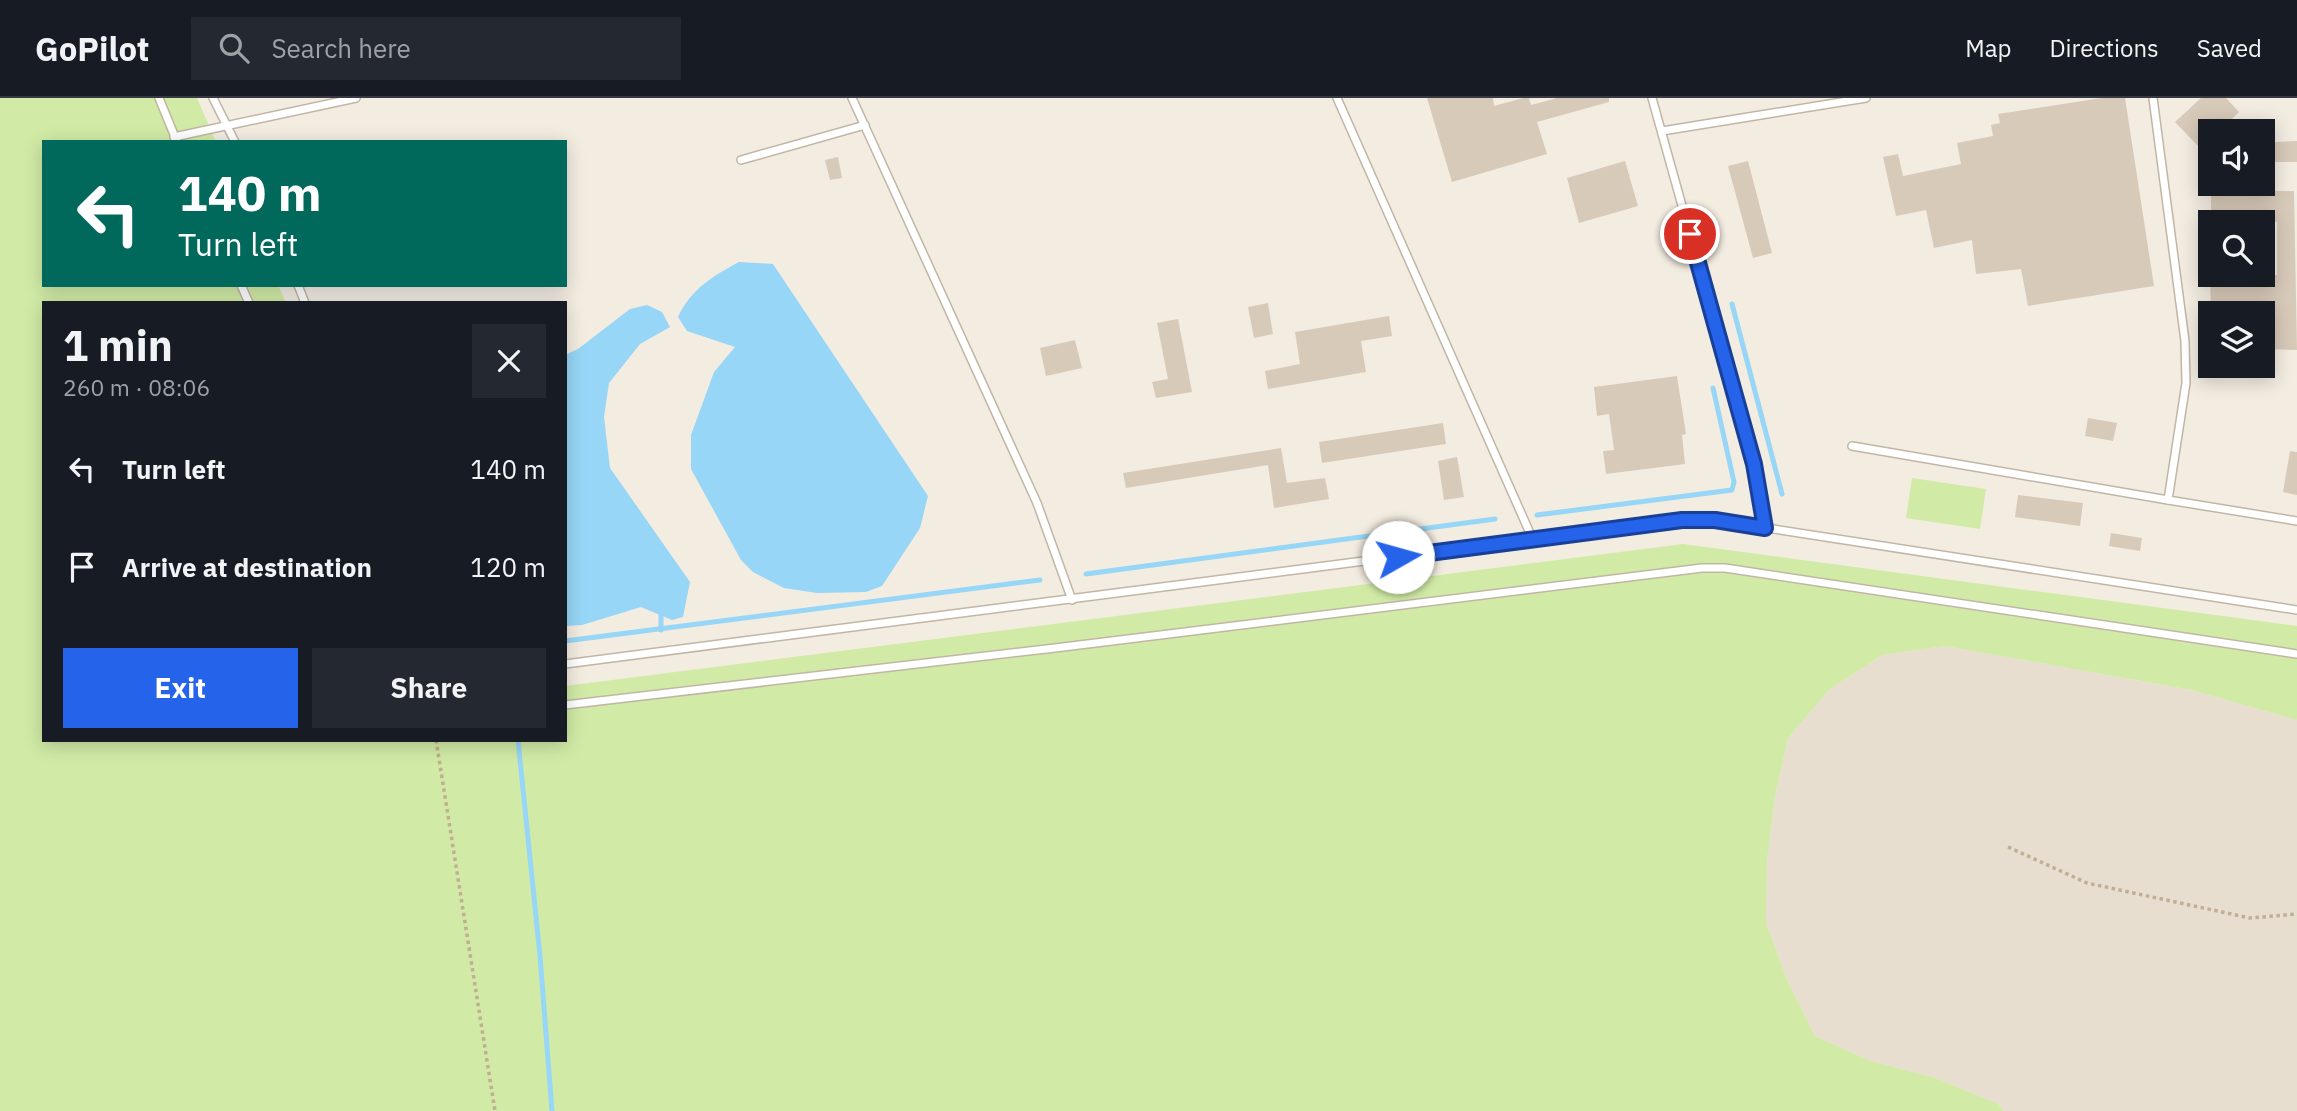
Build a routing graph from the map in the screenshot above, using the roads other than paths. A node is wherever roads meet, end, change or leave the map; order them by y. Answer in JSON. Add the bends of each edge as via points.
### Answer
{"nodes":[{"id":1,"x":159,"y":98,"type":"edge"},
{"id":2,"x":213,"y":98,"type":"edge"},
{"id":3,"x":356,"y":98,"type":"edge"},
{"id":4,"x":852,"y":98,"type":"edge"},
{"id":5,"x":1337,"y":98,"type":"edge"},
{"id":6,"x":1652,"y":98,"type":"edge"},
{"id":7,"x":1866,"y":98,"type":"edge"},
{"id":8,"x":2153,"y":98,"type":"edge"},
{"id":9,"x":228,"y":125,"type":"junction"},
{"id":10,"x":865,"y":125,"type":"junction"},
{"id":11,"x":1662,"y":131,"type":"junction"},
{"id":12,"x":176,"y":139,"type":"edge"},
{"id":13,"x":234,"y":140,"type":"edge"},
{"id":14,"x":741,"y":160,"type":"dead end"},
{"id":15,"x":1852,"y":446,"type":"dead end"},
{"id":16,"x":2168,"y":500,"type":"junction"},
{"id":17,"x":2297,"y":521,"type":"edge"},
{"id":18,"x":1765,"y":528,"type":"junction"},
{"id":19,"x":1533,"y":540,"type":"junction"},
{"id":20,"x":1072,"y":600,"type":"junction"},
{"id":21,"x":2297,"y":610,"type":"edge"},
{"id":22,"x":2297,"y":654,"type":"edge"},
{"id":23,"x":567,"y":664,"type":"edge"},
{"id":24,"x":567,"y":705,"type":"edge"}],
"edges":[{"from":1,"to":12,"type":"lane"},
{"from":2,"to":9,"type":"lane"},
{"from":3,"to":9,"type":"lane"},
{"from":4,"to":10,"type":"lane"},
{"from":5,"to":19,"type":"lane"},
{"from":6,"to":11,"type":"lane"},
{"from":7,"to":11,"type":"lane"},
{"from":8,"to":16,"type":"lane","via":[[2185,341],[2186,383]]},
{"from":9,"to":12,"type":"lane"},
{"from":9,"to":13,"type":"lane"},
{"from":10,"to":14,"type":"lane"},
{"from":10,"to":20,"type":"lane","via":[[1037,503]]},
{"from":11,"to":18,"type":"lane","via":[[1754,464]]},
{"from":15,"to":16,"type":"lane"},
{"from":16,"to":17,"type":"lane"},
{"from":18,"to":19,"type":"lane","via":[[1682,520]]},
{"from":18,"to":21,"type":"lane"},
{"from":19,"to":20,"type":"lane"},
{"from":20,"to":23,"type":"lane"},
{"from":22,"to":24,"type":"lane","via":[[1702,568]]}]}
